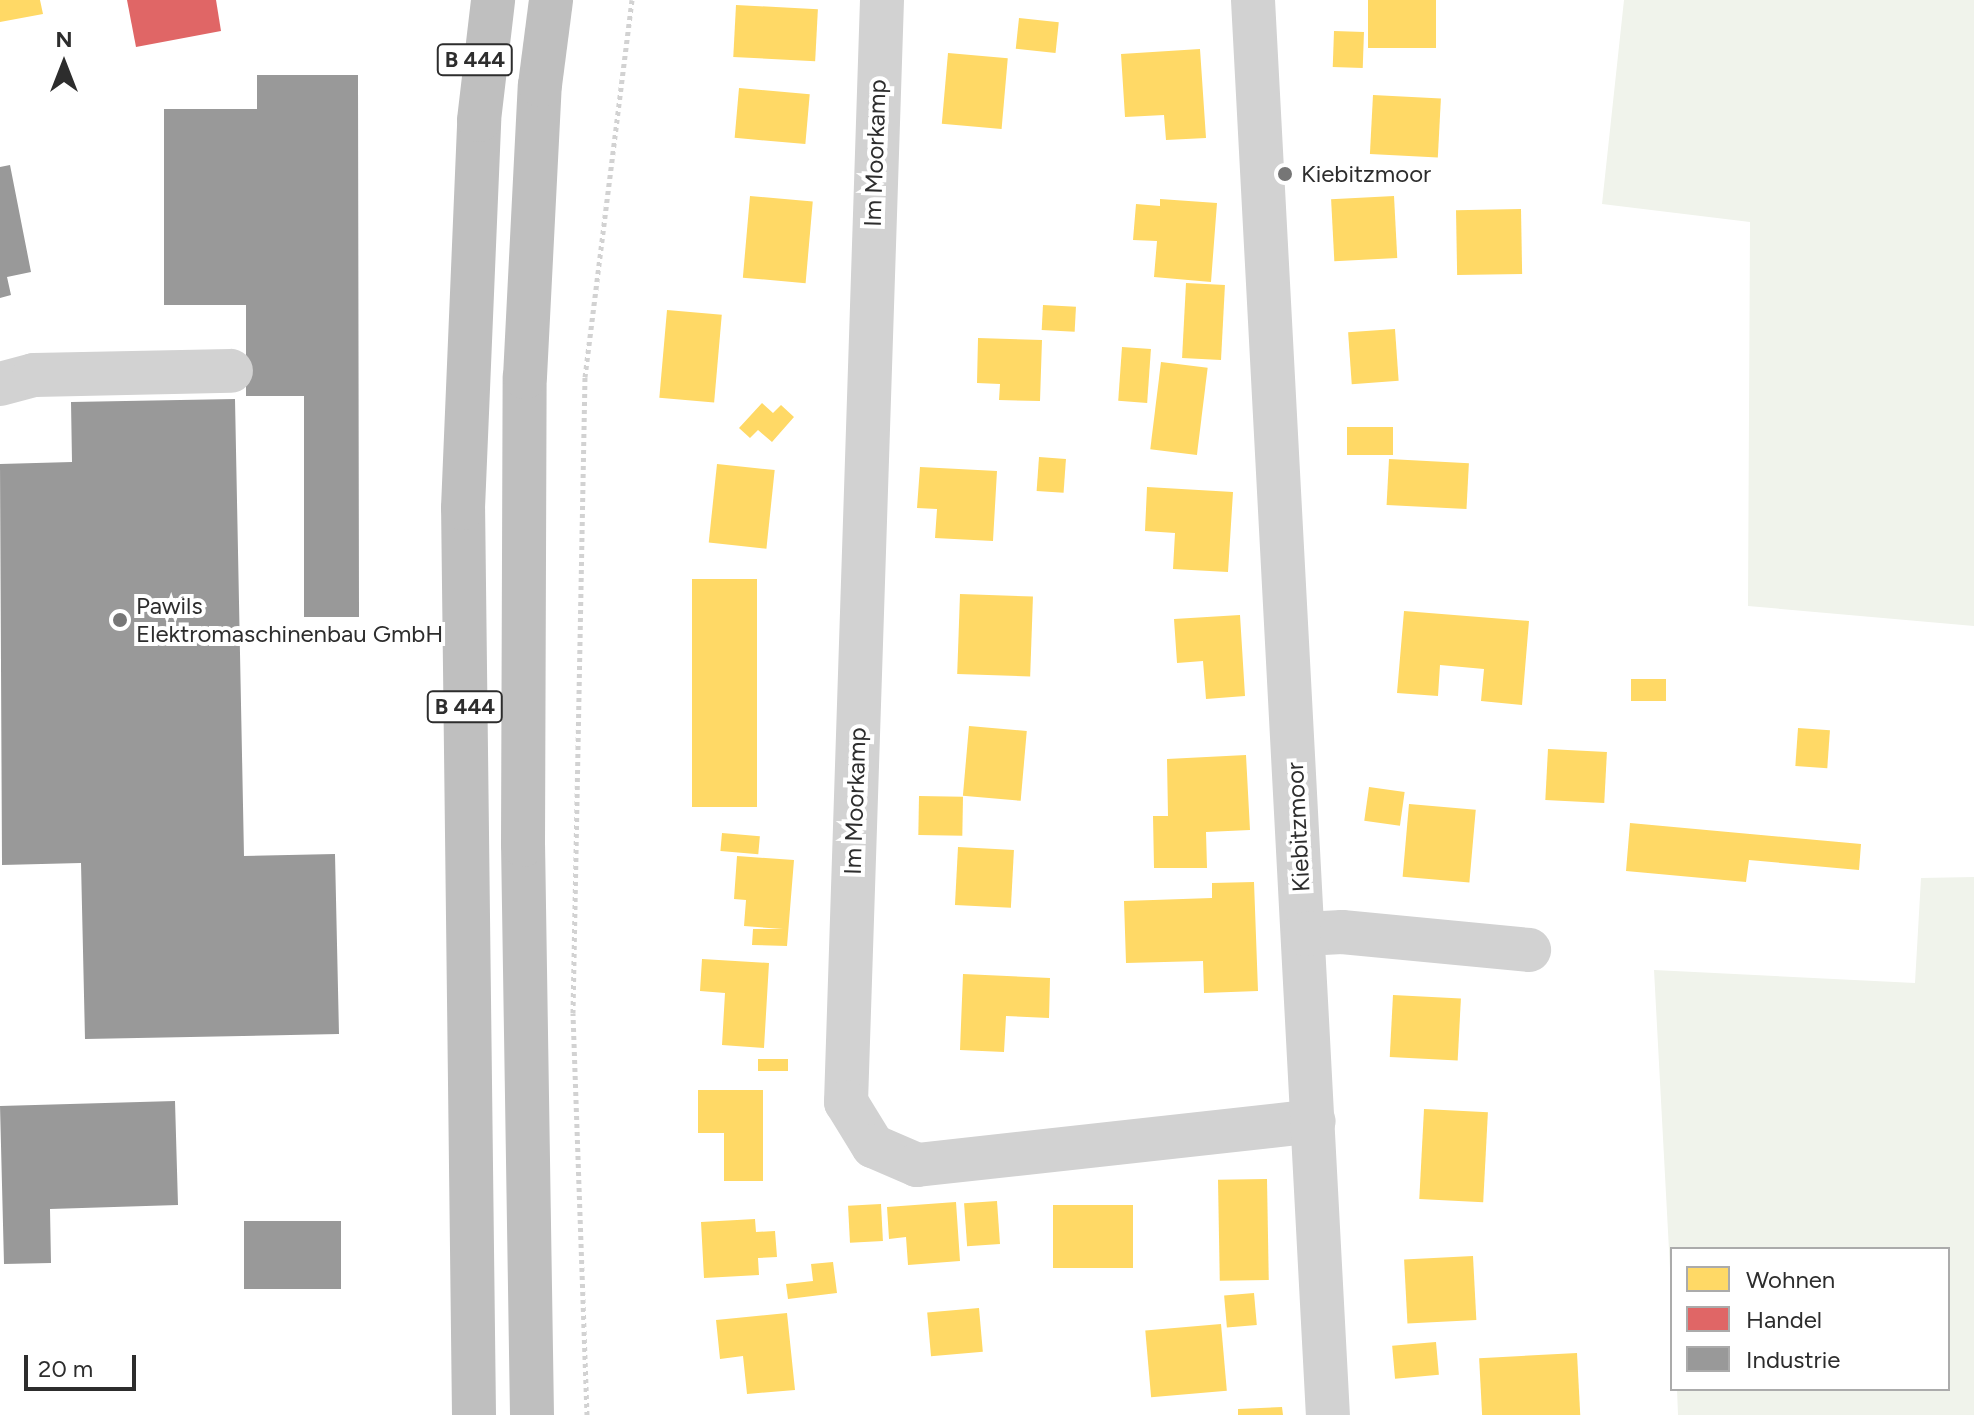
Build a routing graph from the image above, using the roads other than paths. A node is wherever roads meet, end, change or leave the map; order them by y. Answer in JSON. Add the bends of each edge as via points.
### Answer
{"nodes":[{"id":1,"x":471,"y":0,"type":"edge"},
{"id":2,"x":493,"y":0,"type":"edge"},
{"id":3,"x":551,"y":0,"type":"edge"},
{"id":4,"x":882,"y":0,"type":"edge"},
{"id":5,"x":1253,"y":0,"type":"edge"},
{"id":6,"x":479,"y":120,"type":"junction"},
{"id":7,"x":231,"y":371,"type":"dead end"},
{"id":8,"x":0,"y":384,"type":"edge"},
{"id":9,"x":1304,"y":934,"type":"junction"},
{"id":10,"x":1529,"y":950,"type":"dead end"},
{"id":11,"x":1314,"y":1121,"type":"junction"},
{"id":12,"x":474,"y":1415,"type":"edge"},
{"id":13,"x":532,"y":1415,"type":"edge"},
{"id":14,"x":1328,"y":1415,"type":"edge"}],
"edges":[{"from":1,"to":6,"type":"highway","number":"B 444"},
{"from":2,"to":6,"type":"highway","number":"B 444"},
{"from":3,"to":13,"type":"highway","number":"B 444","via":[[540,85],[525,377],[523,845]]},
{"from":4,"to":11,"type":"street","name":"Im Moorkamp","via":[[846,1102],[873,1146],[917,1165]]},
{"from":5,"to":9,"type":"street","name":"Kiebitzmoor"},
{"from":6,"to":12,"type":"highway","number":"B 444","via":[[463,508]]},
{"from":7,"to":8,"type":"street","via":[[34,375]]},
{"from":9,"to":10,"type":"street","via":[[1342,932]]},
{"from":9,"to":11,"type":"street","name":"Kiebitzmoor"},
{"from":11,"to":14,"type":"street","name":"Kiebitzmoor"}]}
